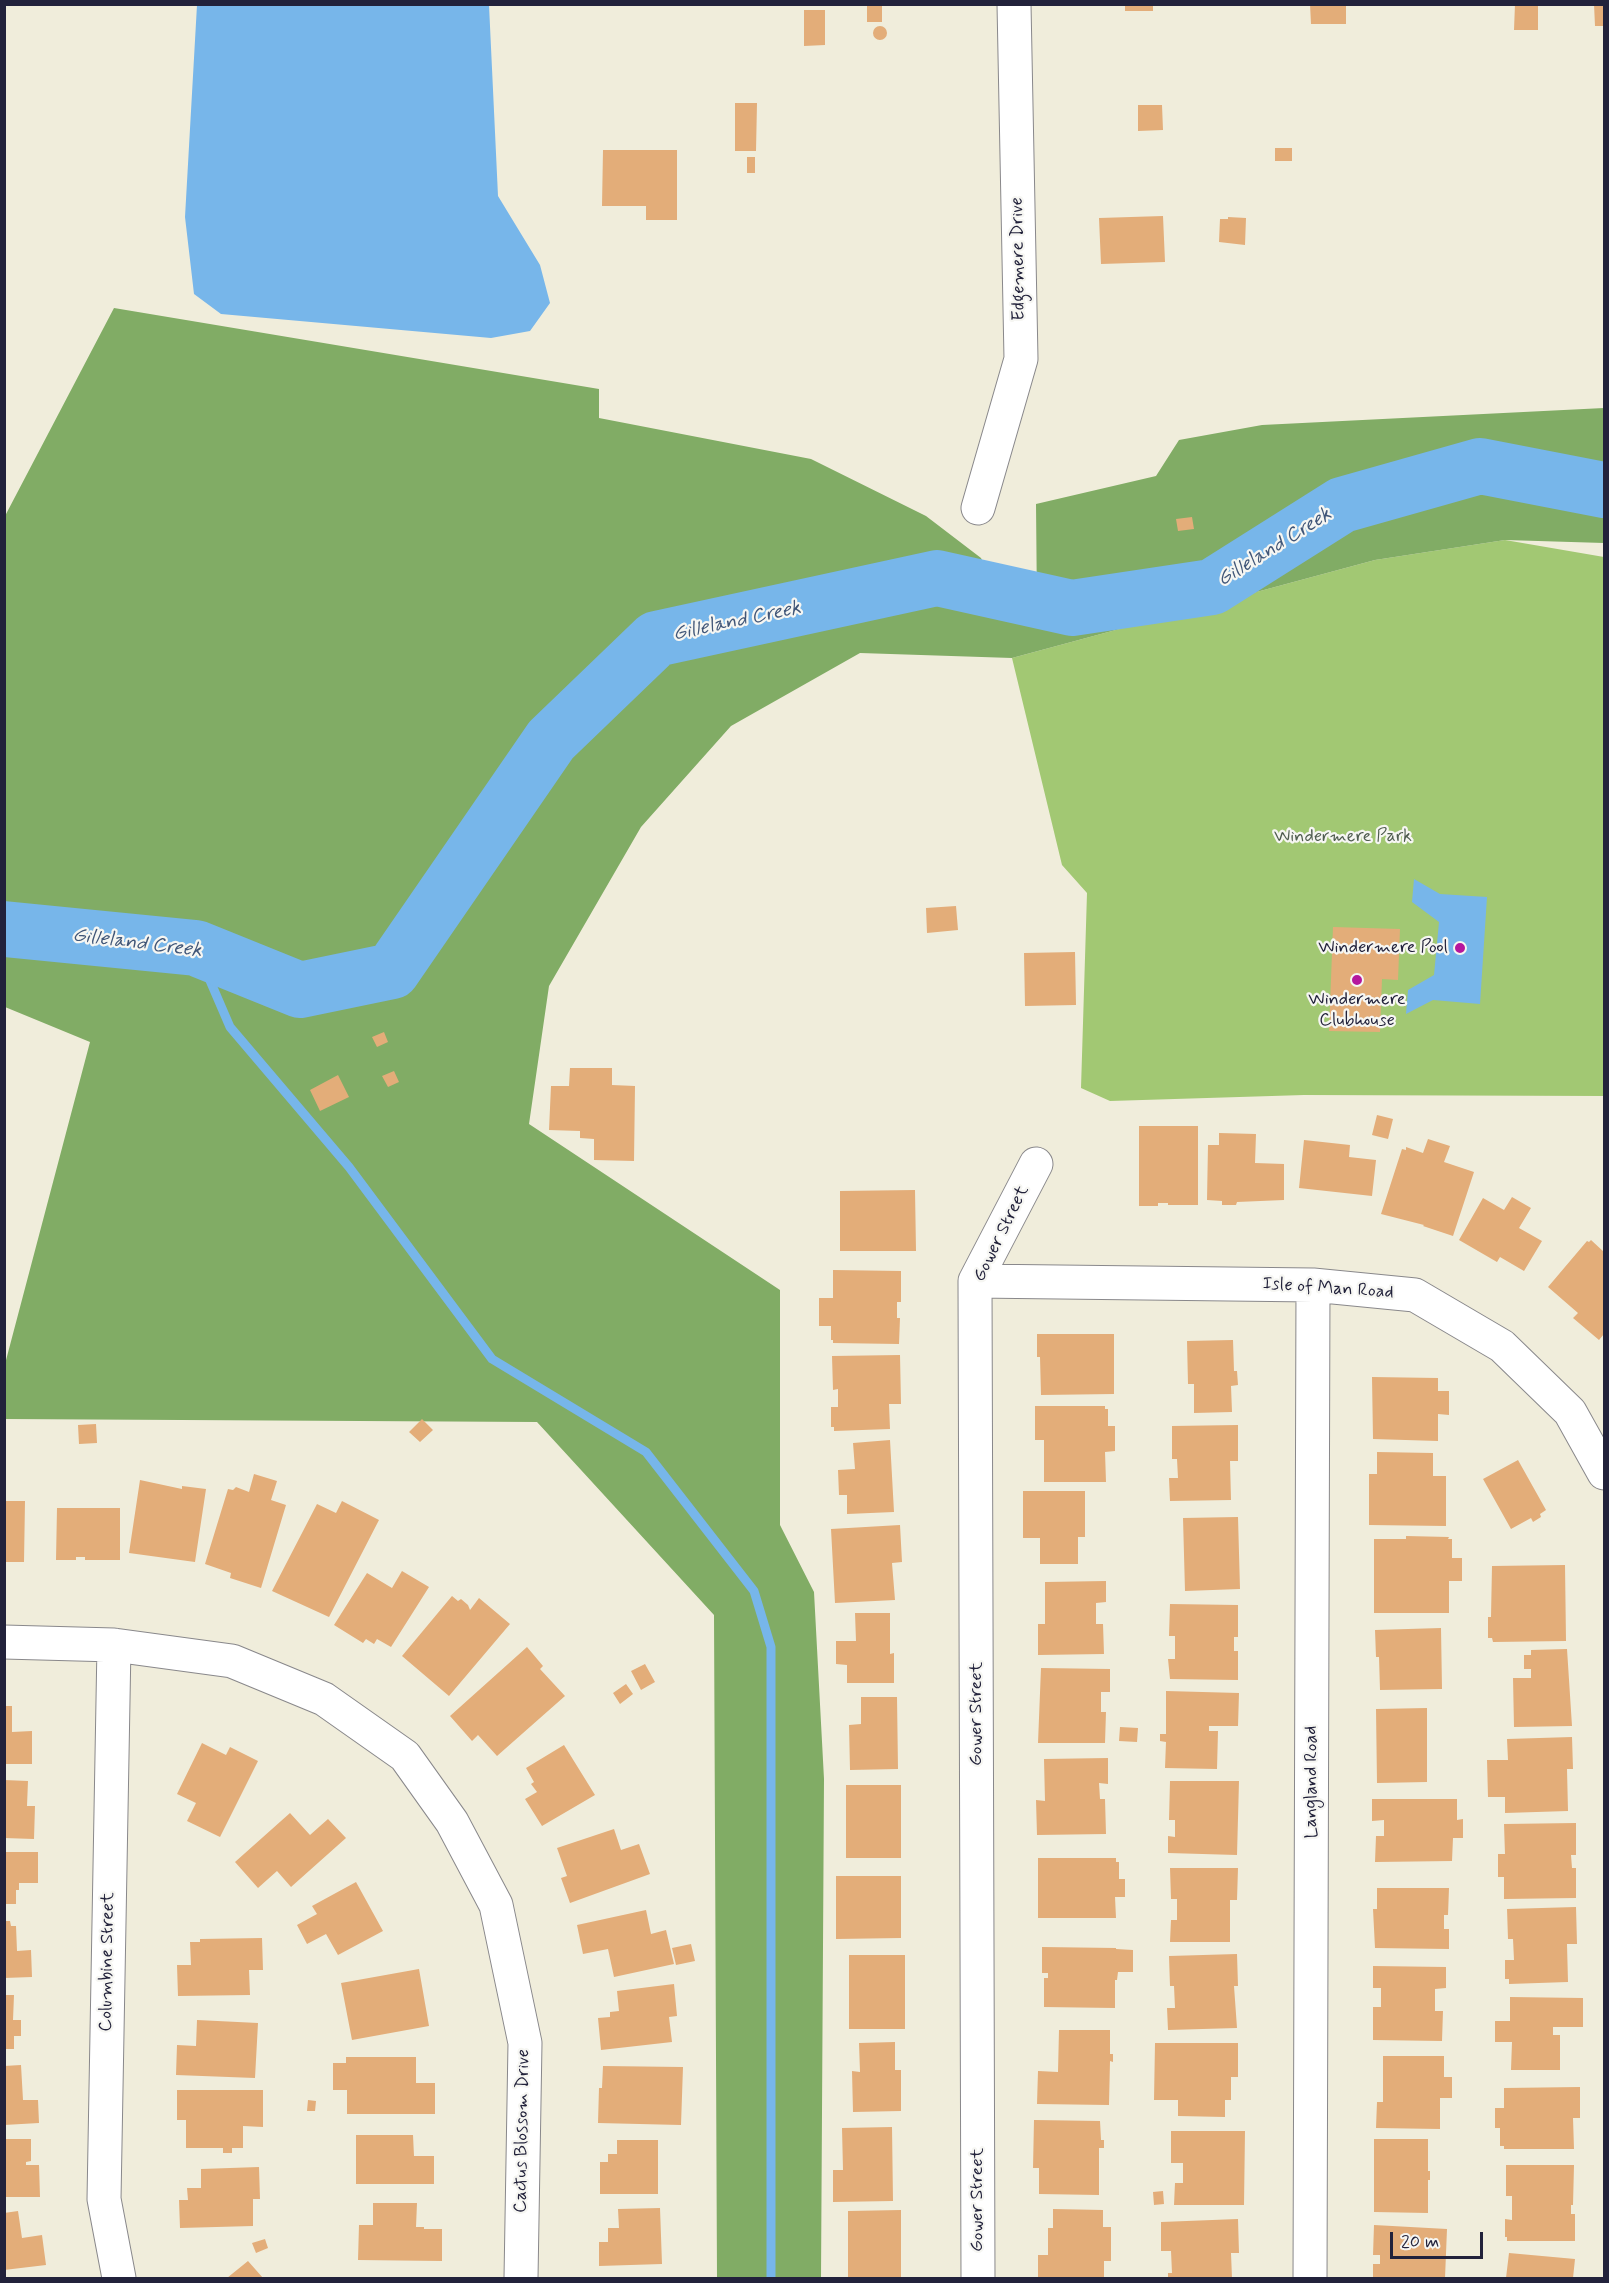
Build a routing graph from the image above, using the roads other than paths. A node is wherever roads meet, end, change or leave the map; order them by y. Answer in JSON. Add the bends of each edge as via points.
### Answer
{"nodes":[{"id":1,"x":1014,"y":4,"type":"edge"},
{"id":2,"x":978,"y":508,"type":"dead end"},
{"id":3,"x":1036,"y":1164,"type":"dead end"},
{"id":4,"x":975,"y":1281,"type":"junction"},
{"id":5,"x":1313,"y":1285,"type":"junction"},
{"id":6,"x":1605,"y":1473,"type":"edge"},
{"id":7,"x":4,"y":1642,"type":"edge"},
{"id":8,"x":114,"y":1645,"type":"junction"},
{"id":9,"x":119,"y":2278,"type":"edge"},
{"id":10,"x":521,"y":2278,"type":"edge"},
{"id":11,"x":978,"y":2278,"type":"edge"},
{"id":12,"x":1310,"y":2278,"type":"edge"}],
"edges":[{"from":1,"to":2,"type":"street","name":"Edgemere Drive","via":[[1021,359]]},
{"from":3,"to":4,"type":"street","name":"Gower Street"},
{"from":4,"to":5,"type":"street","name":"Isle of Man Road"},
{"from":4,"to":11,"type":"street","name":"Gower Street"},
{"from":5,"to":6,"type":"street","name":"Isle of Man Road","via":[[1415,1295],[1502,1346],[1570,1412]]},
{"from":5,"to":12,"type":"street","name":"Langland Road"},
{"from":7,"to":8,"type":"street","name":"Cactus Blossom Drive"},
{"from":8,"to":9,"type":"street","name":"Columbine Street","via":[[104,2199]]},
{"from":8,"to":10,"type":"street","name":"Cactus Blossom Drive","via":[[232,1660],[324,1698],[405,1756],[452,1822],[496,1905],[525,2043]]}]}
